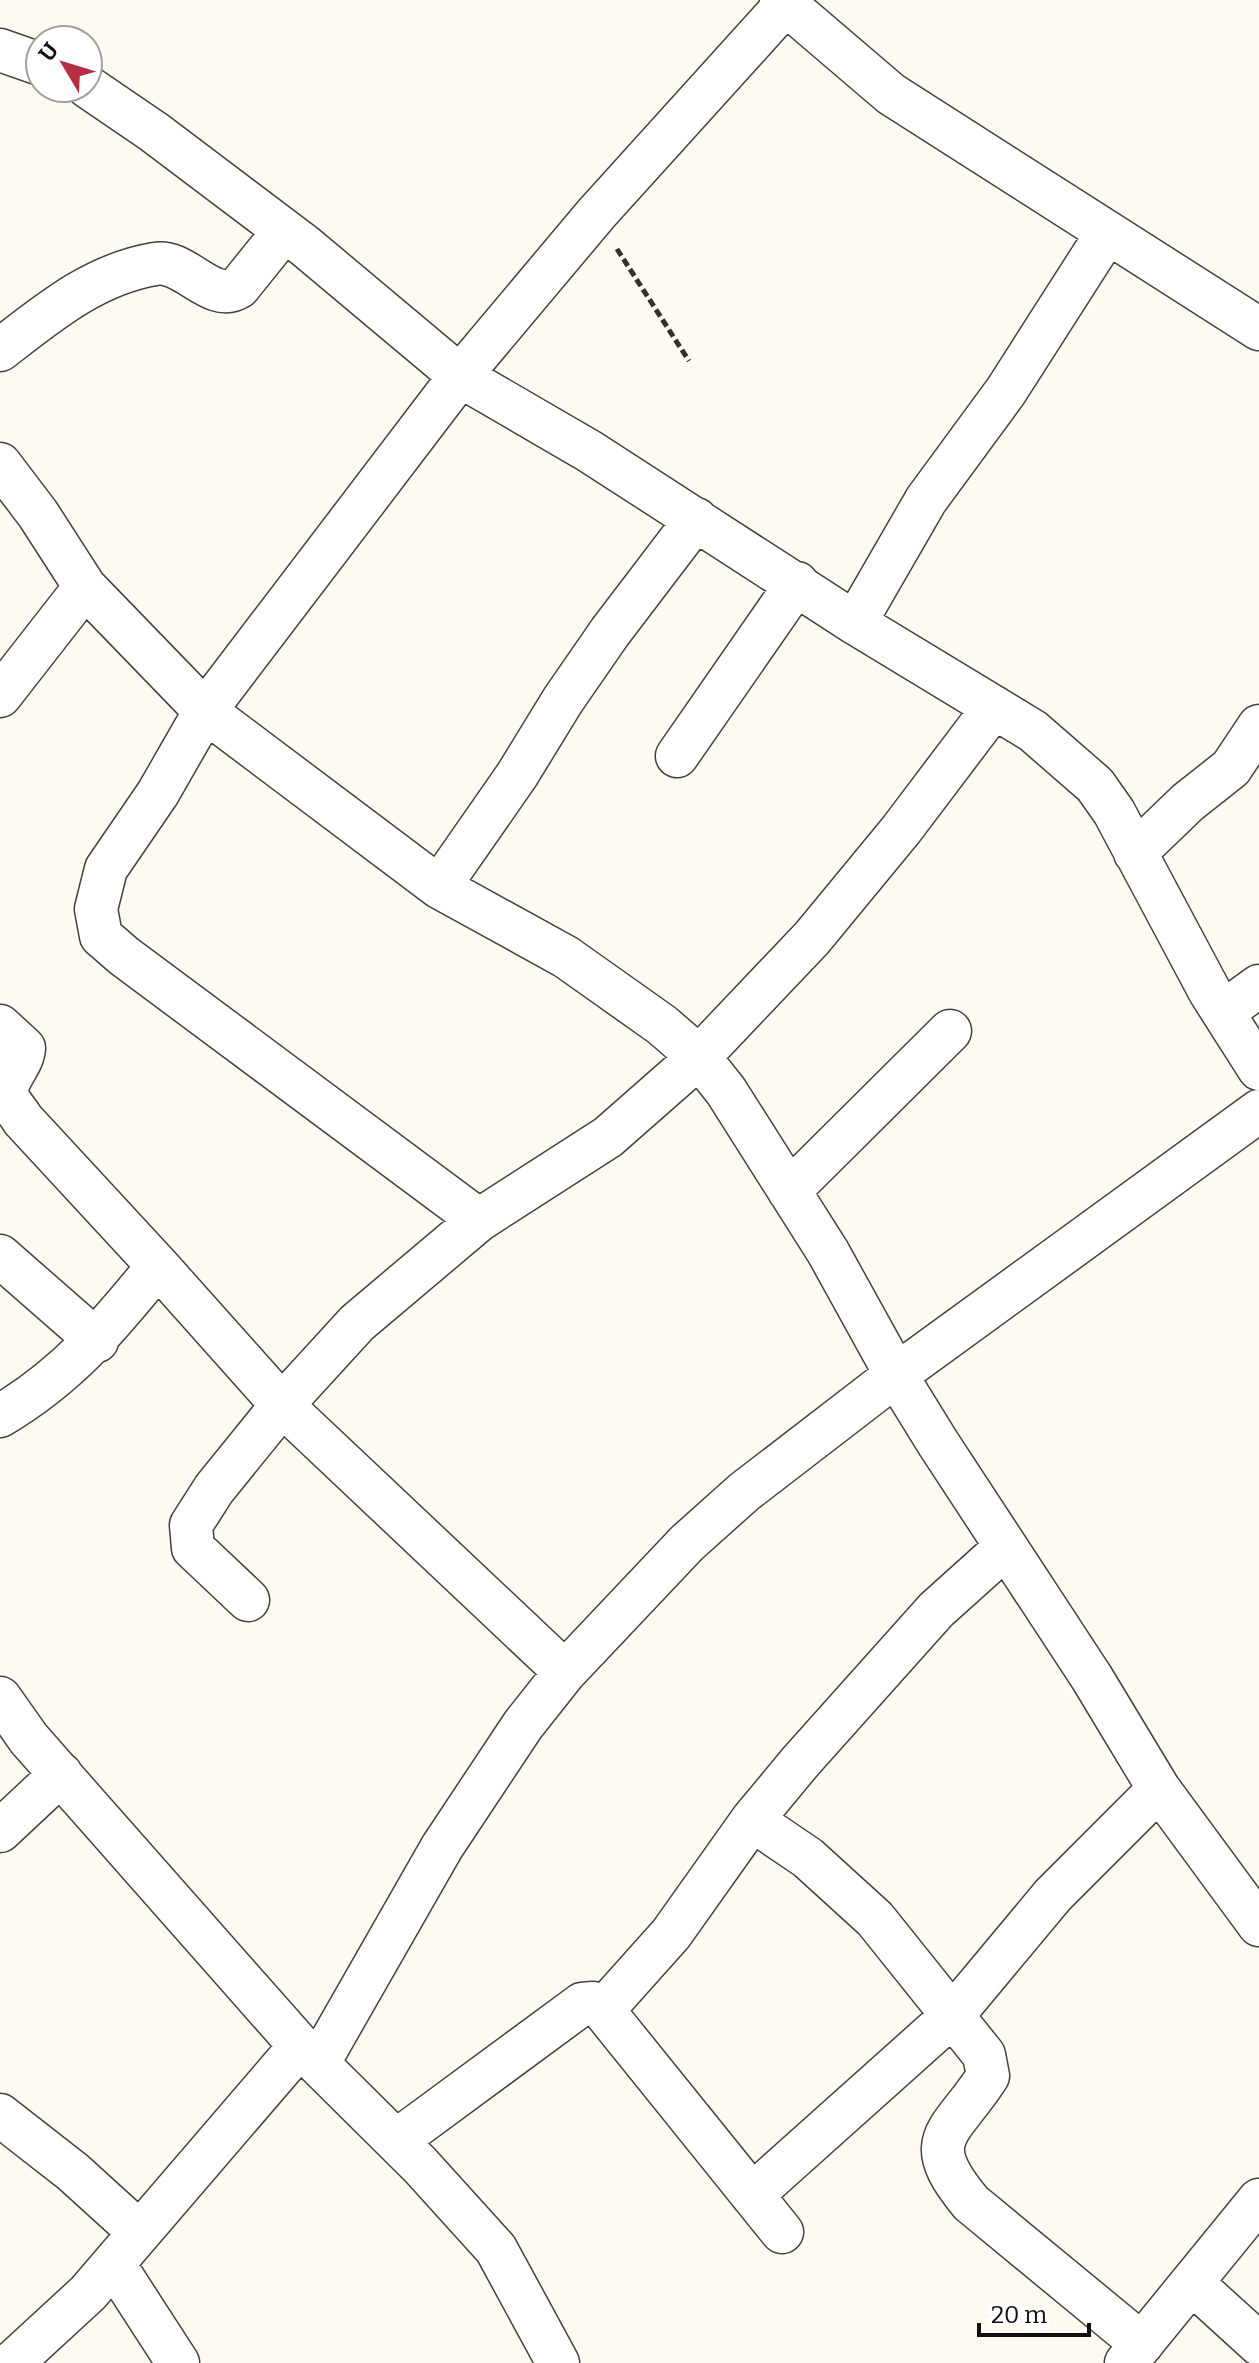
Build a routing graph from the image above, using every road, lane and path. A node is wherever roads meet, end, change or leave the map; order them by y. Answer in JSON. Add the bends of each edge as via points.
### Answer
{"nodes":[{"id":1,"x":784,"y":2,"type":"edge"},
{"id":2,"x":0,"y":50,"type":"edge"},
{"id":3,"x":24,"y":58,"type":"edge"},
{"id":4,"x":104,"y":98,"type":"edge"},
{"id":5,"x":596,"y":214,"type":"junction"},
{"id":6,"x":284,"y":231,"type":"junction"},
{"id":7,"x":1107,"y":233,"type":"junction"},
{"id":8,"x":1259,"y":329,"type":"edge"},
{"id":9,"x":0,"y":350,"type":"edge"},
{"id":10,"x":689,"y":361,"type":"dead end"},
{"id":11,"x":460,"y":376,"type":"junction"},
{"id":12,"x":0,"y":464,"type":"edge"},
{"id":13,"x":696,"y":519,"type":"junction"},
{"id":14,"x":797,"y":583,"type":"junction"},
{"id":15,"x":85,"y":587,"type":"junction"},
{"id":16,"x":855,"y":623,"type":"junction"},
{"id":17,"x":0,"y":696,"type":"edge"},
{"id":18,"x":994,"y":707,"type":"junction"},
{"id":19,"x":205,"y":711,"type":"junction"},
{"id":20,"x":1259,"y":726,"type":"edge"},
{"id":21,"x":677,"y":756,"type":"dead end"},
{"id":22,"x":1135,"y":853,"type":"junction"},
{"id":23,"x":439,"y":887,"type":"junction"},
{"id":24,"x":1259,"y":986,"type":"edge"},
{"id":25,"x":1223,"y":1012,"type":"junction"},
{"id":26,"x":0,"y":1026,"type":"edge"},
{"id":27,"x":950,"y":1031,"type":"dead end"},
{"id":28,"x":699,"y":1057,"type":"junction"},
{"id":29,"x":1259,"y":1069,"type":"edge"},
{"id":30,"x":1259,"y":1111,"type":"edge"},
{"id":31,"x":789,"y":1191,"type":"junction"},
{"id":32,"x":479,"y":1220,"type":"junction"},
{"id":33,"x":0,"y":1256,"type":"edge"},
{"id":34,"x":158,"y":1266,"type":"junction"},
{"id":35,"x":97,"y":1341,"type":"junction"},
{"id":36,"x":896,"y":1375,"type":"junction"},
{"id":37,"x":282,"y":1405,"type":"junction"},
{"id":38,"x":0,"y":1416,"type":"edge"},
{"id":39,"x":1006,"y":1547,"type":"junction"},
{"id":40,"x":248,"y":1600,"type":"dead end"},
{"id":41,"x":565,"y":1672,"type":"junction"},
{"id":42,"x":0,"y":1698,"type":"edge"},
{"id":43,"x":61,"y":1774,"type":"junction"},
{"id":44,"x":1159,"y":1789,"type":"junction"},
{"id":45,"x":752,"y":1820,"type":"junction"},
{"id":46,"x":0,"y":1831,"type":"edge"},
{"id":47,"x":1259,"y":1925,"type":"edge"},
{"id":48,"x":603,"y":2010,"type":"junction"},
{"id":49,"x":953,"y":2015,"type":"junction"},
{"id":50,"x":309,"y":2055,"type":"junction"},
{"id":51,"x":0,"y":2115,"type":"edge"},
{"id":52,"x":396,"y":2141,"type":"junction"},
{"id":53,"x":752,"y":2195,"type":"junction"},
{"id":54,"x":1259,"y":2200,"type":"edge"},
{"id":55,"x":782,"y":2232,"type":"dead end"},
{"id":56,"x":126,"y":2248,"type":"junction"},
{"id":57,"x":1192,"y":2283,"type":"junction"},
{"id":58,"x":1259,"y":2344,"type":"edge"},
{"id":59,"x":1134,"y":2353,"type":"edge"},
{"id":60,"x":12,"y":2363,"type":"edge"},
{"id":61,"x":178,"y":2363,"type":"edge"},
{"id":62,"x":558,"y":2363,"type":"edge"}],
"edges":[{"from":1,"to":5,"type":"street"},
{"from":1,"to":7,"type":"street","via":[[891,94]]},
{"from":2,"to":3,"type":"street"},
{"from":4,"to":6,"type":"street"},
{"from":5,"to":10,"type":"path"},
{"from":5,"to":11,"type":"street"},
{"from":6,"to":9,"type":"street","via":[[232,292],[218,291],[158,262],[100,281],[64,300]]},
{"from":6,"to":11,"type":"street"},
{"from":7,"to":8,"type":"street"},
{"from":7,"to":16,"type":"street","via":[[1006,391],[926,500]]},
{"from":11,"to":13,"type":"street"},
{"from":11,"to":19,"type":"street"},
{"from":12,"to":15,"type":"street"},
{"from":13,"to":14,"type":"street"},
{"from":13,"to":23,"type":"street","via":[[610,632]]},
{"from":14,"to":16,"type":"street"},
{"from":14,"to":21,"type":"street"},
{"from":15,"to":17,"type":"street"},
{"from":15,"to":19,"type":"street"},
{"from":16,"to":18,"type":"street"},
{"from":18,"to":22,"type":"street","via":[[1033,731],[1095,785]]},
{"from":18,"to":28,"type":"street","via":[[812,938]]},
{"from":19,"to":23,"type":"street"},
{"from":19,"to":32,"type":"street","via":[[106,869],[96,909],[101,936]]},
{"from":20,"to":22,"type":"street","via":[[1231,768]]},
{"from":22,"to":25,"type":"street"},
{"from":23,"to":28,"type":"street","via":[[566,957]]},
{"from":24,"to":25,"type":"street"},
{"from":25,"to":29,"type":"street"},
{"from":26,"to":34,"type":"street","via":[[24,1048],[23,1060],[9,1080],[8,1097],[23,1120]]},
{"from":27,"to":31,"type":"street"},
{"from":28,"to":31,"type":"street"},
{"from":28,"to":32,"type":"street","via":[[608,1137]]},
{"from":30,"to":36,"type":"street"},
{"from":31,"to":36,"type":"street"},
{"from":32,"to":37,"type":"street","via":[[357,1323]]},
{"from":33,"to":35,"type":"street"},
{"from":34,"to":35,"type":"street"},
{"from":34,"to":37,"type":"street"},
{"from":35,"to":38,"type":"street","via":[[39,1391]]},
{"from":36,"to":39,"type":"street"},
{"from":36,"to":41,"type":"street","via":[[698,1533]]},
{"from":37,"to":40,"type":"street","via":[[191,1525],[193,1548]]},
{"from":37,"to":41,"type":"street"},
{"from":39,"to":44,"type":"street"},
{"from":39,"to":45,"type":"street","via":[[936,1610]]},
{"from":41,"to":50,"type":"street","via":[[523,1725]]},
{"from":42,"to":43,"type":"street"},
{"from":43,"to":46,"type":"street"},
{"from":43,"to":50,"type":"street"},
{"from":44,"to":47,"type":"street"},
{"from":44,"to":49,"type":"street","via":[[1053,1895]]},
{"from":45,"to":48,"type":"street","via":[[671,1934]]},
{"from":45,"to":49,"type":"street","via":[[808,1858],[875,1919]]},
{"from":48,"to":52,"type":"street","via":[[582,2004]]},
{"from":48,"to":53,"type":"street"},
{"from":49,"to":53,"type":"street"},
{"from":49,"to":59,"type":"street","via":[[984,2055],[988,2076],[944,2138],[944,2164],[953,2181]]},
{"from":50,"to":52,"type":"street"},
{"from":50,"to":56,"type":"street"},
{"from":51,"to":56,"type":"street","via":[[73,2172]]},
{"from":52,"to":62,"type":"street","via":[[496,2249]]},
{"from":53,"to":55,"type":"street"},
{"from":54,"to":57,"type":"street"},
{"from":56,"to":60,"type":"street","via":[[62,2319]]},
{"from":56,"to":61,"type":"street"},
{"from":57,"to":58,"type":"street"},
{"from":57,"to":59,"type":"street"}]}
